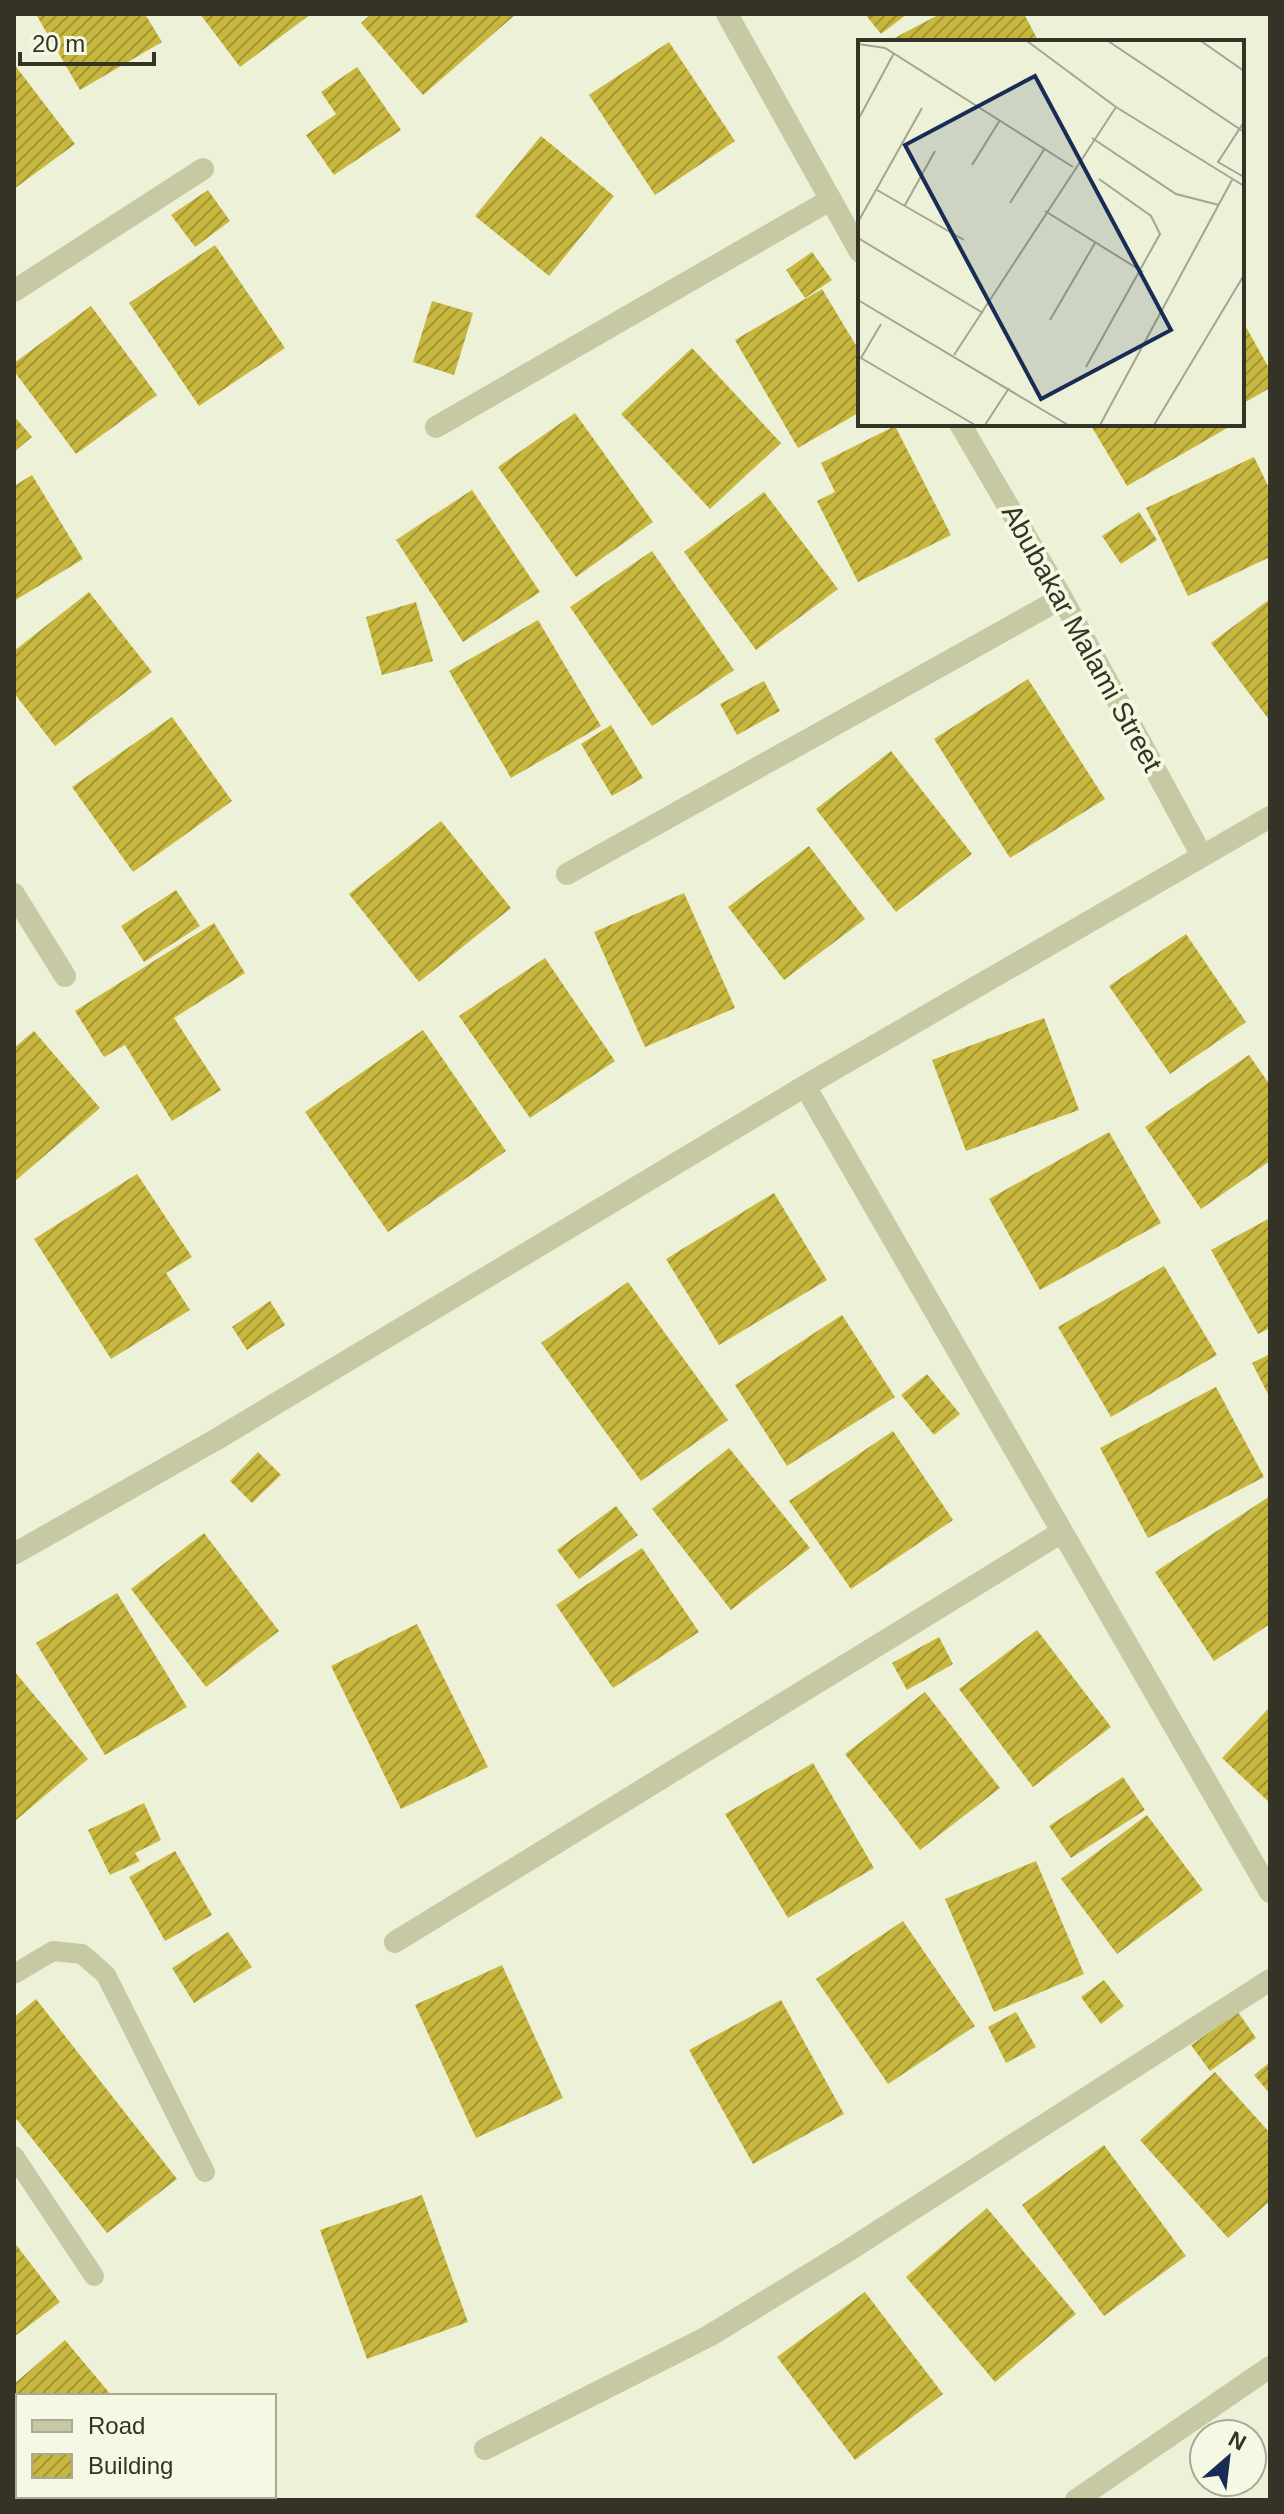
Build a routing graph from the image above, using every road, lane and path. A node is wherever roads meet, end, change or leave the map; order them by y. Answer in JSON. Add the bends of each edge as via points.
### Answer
{"nodes":[{"id":1,"x":727,"y":14,"type":"edge"},
{"id":2,"x":203,"y":169,"type":"dead end"},
{"id":3,"x":830,"y":200,"type":"junction"},
{"id":4,"x":858,"y":249,"type":"edge"},
{"id":5,"x":14,"y":291,"type":"edge"},
{"id":6,"x":961,"y":426,"type":"edge"},
{"id":7,"x":436,"y":427,"type":"dead end"},
{"id":8,"x":1062,"y":598,"type":"junction"},
{"id":9,"x":1270,"y":817,"type":"edge"},
{"id":10,"x":1201,"y":854,"type":"junction"},
{"id":11,"x":567,"y":874,"type":"dead end"},
{"id":12,"x":14,"y":894,"type":"edge"},
{"id":13,"x":65,"y":976,"type":"dead end"},
{"id":14,"x":805,"y":1086,"type":"junction"},
{"id":15,"x":1062,"y":1532,"type":"junction"},
{"id":16,"x":14,"y":1554,"type":"edge"},
{"id":17,"x":1270,"y":1892,"type":"edge"},
{"id":18,"x":395,"y":1942,"type":"dead end"},
{"id":19,"x":14,"y":1974,"type":"edge"},
{"id":20,"x":1270,"y":1980,"type":"edge"},
{"id":21,"x":14,"y":2156,"type":"edge"},
{"id":22,"x":205,"y":2172,"type":"dead end"},
{"id":23,"x":94,"y":2276,"type":"dead end"},
{"id":24,"x":1270,"y":2367,"type":"edge"},
{"id":25,"x":485,"y":2449,"type":"dead end"},
{"id":26,"x":1076,"y":2500,"type":"edge"}],
"edges":[{"from":1,"to":3,"type":"street"},
{"from":2,"to":5,"type":"street"},
{"from":3,"to":4,"type":"street"},
{"from":3,"to":7,"type":"street"},
{"from":6,"to":8,"type":"street","name":"Abubakar Malami Street"},
{"from":8,"to":10,"type":"street","name":"Abubakar Malami Street"},
{"from":8,"to":11,"type":"street"},
{"from":9,"to":10,"type":"street"},
{"from":10,"to":14,"type":"street"},
{"from":12,"to":13,"type":"street"},
{"from":14,"to":15,"type":"street"},
{"from":14,"to":16,"type":"street","via":[[217,1439]]},
{"from":15,"to":17,"type":"street"},
{"from":15,"to":18,"type":"street"},
{"from":19,"to":22,"type":"lane","via":[[53,1951],[82,1954],[106,1975]]},
{"from":20,"to":25,"type":"street","via":[[709,2336]]},
{"from":21,"to":23,"type":"lane"},
{"from":24,"to":26,"type":"street"}]}
